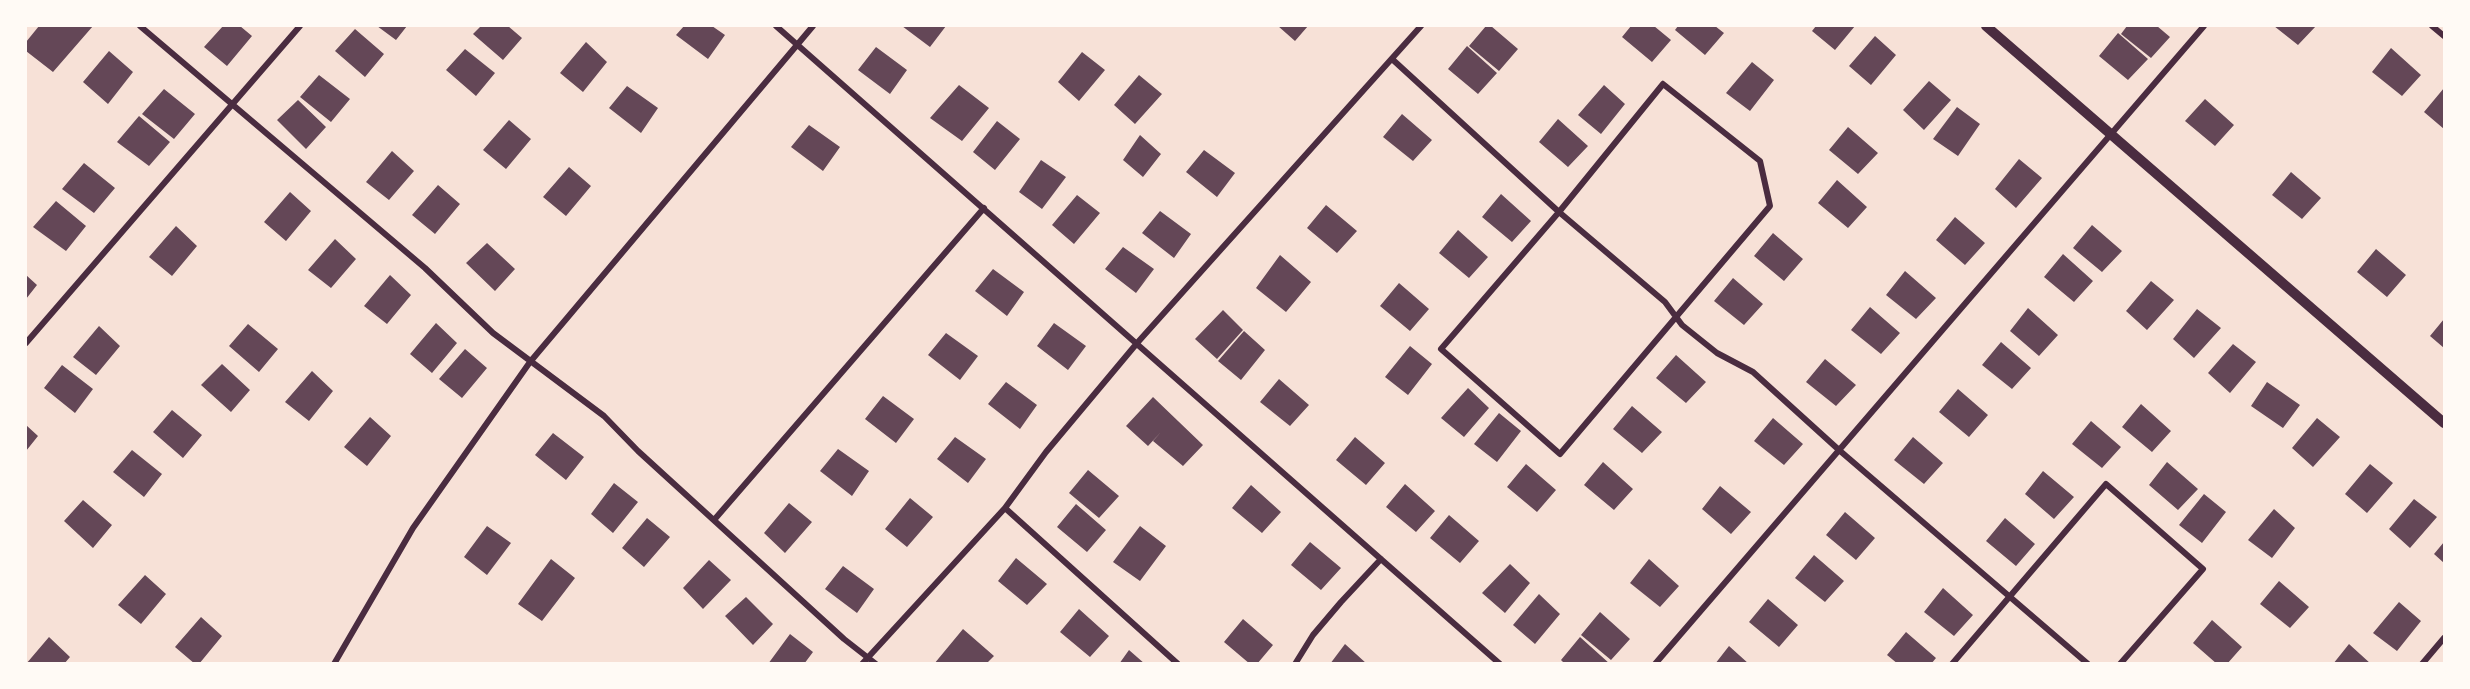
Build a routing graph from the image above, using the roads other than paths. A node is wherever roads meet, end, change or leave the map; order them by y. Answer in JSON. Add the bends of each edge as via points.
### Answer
{"nodes":[{"id":1,"x":140,"y":26,"type":"edge"},
{"id":2,"x":300,"y":26,"type":"edge"},
{"id":3,"x":776,"y":26,"type":"edge"},
{"id":4,"x":813,"y":26,"type":"edge"},
{"id":5,"x":1421,"y":26,"type":"edge"},
{"id":6,"x":1986,"y":26,"type":"edge"},
{"id":7,"x":2204,"y":26,"type":"edge"},
{"id":8,"x":2432,"y":26,"type":"edge"},
{"id":9,"x":2445,"y":36,"type":"edge"},
{"id":10,"x":798,"y":44,"type":"junction"},
{"id":11,"x":1392,"y":59,"type":"junction"},
{"id":12,"x":230,"y":105,"type":"junction"},
{"id":13,"x":2112,"y":134,"type":"junction"},
{"id":14,"x":984,"y":208,"type":"junction"},
{"id":15,"x":1559,"y":212,"type":"junction"},
{"id":16,"x":1676,"y":317,"type":"junction"},
{"id":17,"x":1138,"y":342,"type":"junction"},
{"id":18,"x":26,"y":343,"type":"edge"},
{"id":19,"x":530,"y":362,"type":"junction"},
{"id":20,"x":2445,"y":423,"type":"edge"},
{"id":21,"x":1839,"y":450,"type":"junction"},
{"id":22,"x":1005,"y":508,"type":"junction"},
{"id":23,"x":714,"y":520,"type":"junction"},
{"id":24,"x":1381,"y":560,"type":"junction"},
{"id":25,"x":2010,"y":597,"type":"junction"},
{"id":26,"x":2445,"y":638,"type":"edge"},
{"id":27,"x":868,"y":658,"type":"junction"},
{"id":28,"x":334,"y":663,"type":"edge"},
{"id":29,"x":862,"y":663,"type":"edge"},
{"id":30,"x":876,"y":663,"type":"edge"},
{"id":31,"x":1178,"y":663,"type":"edge"},
{"id":32,"x":1295,"y":663,"type":"edge"},
{"id":33,"x":1500,"y":663,"type":"edge"},
{"id":34,"x":1654,"y":663,"type":"edge"},
{"id":35,"x":1952,"y":663,"type":"edge"},
{"id":36,"x":2088,"y":663,"type":"edge"},
{"id":37,"x":2120,"y":663,"type":"edge"},
{"id":38,"x":2422,"y":663,"type":"edge"}],
"edges":[{"from":1,"to":12,"type":"street"},
{"from":2,"to":12,"type":"street"},
{"from":3,"to":10,"type":"street"},
{"from":4,"to":10,"type":"street"},
{"from":5,"to":11,"type":"street"},
{"from":6,"to":13,"type":"street"},
{"from":7,"to":13,"type":"street"},
{"from":8,"to":9,"type":"street"},
{"from":10,"to":14,"type":"street"},
{"from":10,"to":19,"type":"street"},
{"from":11,"to":15,"type":"street"},
{"from":11,"to":17,"type":"street"},
{"from":12,"to":18,"type":"street"},
{"from":12,"to":19,"type":"street","via":[[425,268],[493,333]]},
{"from":13,"to":20,"type":"street"},
{"from":13,"to":21,"type":"street"},
{"from":14,"to":17,"type":"street"},
{"from":14,"to":23,"type":"street"},
{"from":15,"to":16,"type":"street","via":[[1665,302]]},
{"from":15,"to":16,"type":"street","via":[[1663,84],[1760,161],[1770,206]]},
{"from":15,"to":16,"type":"street","via":[[1440,349],[1560,454]]},
{"from":16,"to":21,"type":"street","via":[[1717,353],[1753,372]]},
{"from":17,"to":22,"type":"street","via":[[1046,452]]},
{"from":17,"to":24,"type":"street"},
{"from":19,"to":23,"type":"street","via":[[604,416]]},
{"from":19,"to":28,"type":"street","via":[[412,528]]},
{"from":21,"to":25,"type":"street"},
{"from":21,"to":34,"type":"street"},
{"from":22,"to":27,"type":"street"},
{"from":22,"to":31,"type":"street"},
{"from":23,"to":27,"type":"street"},
{"from":24,"to":32,"type":"street","via":[[1313,635]]},
{"from":24,"to":33,"type":"street"},
{"from":25,"to":35,"type":"street"},
{"from":25,"to":36,"type":"street"},
{"from":25,"to":37,"type":"street","via":[[2106,484],[2203,569]]},
{"from":26,"to":38,"type":"street"},
{"from":27,"to":29,"type":"street"},
{"from":27,"to":30,"type":"street"}]}
